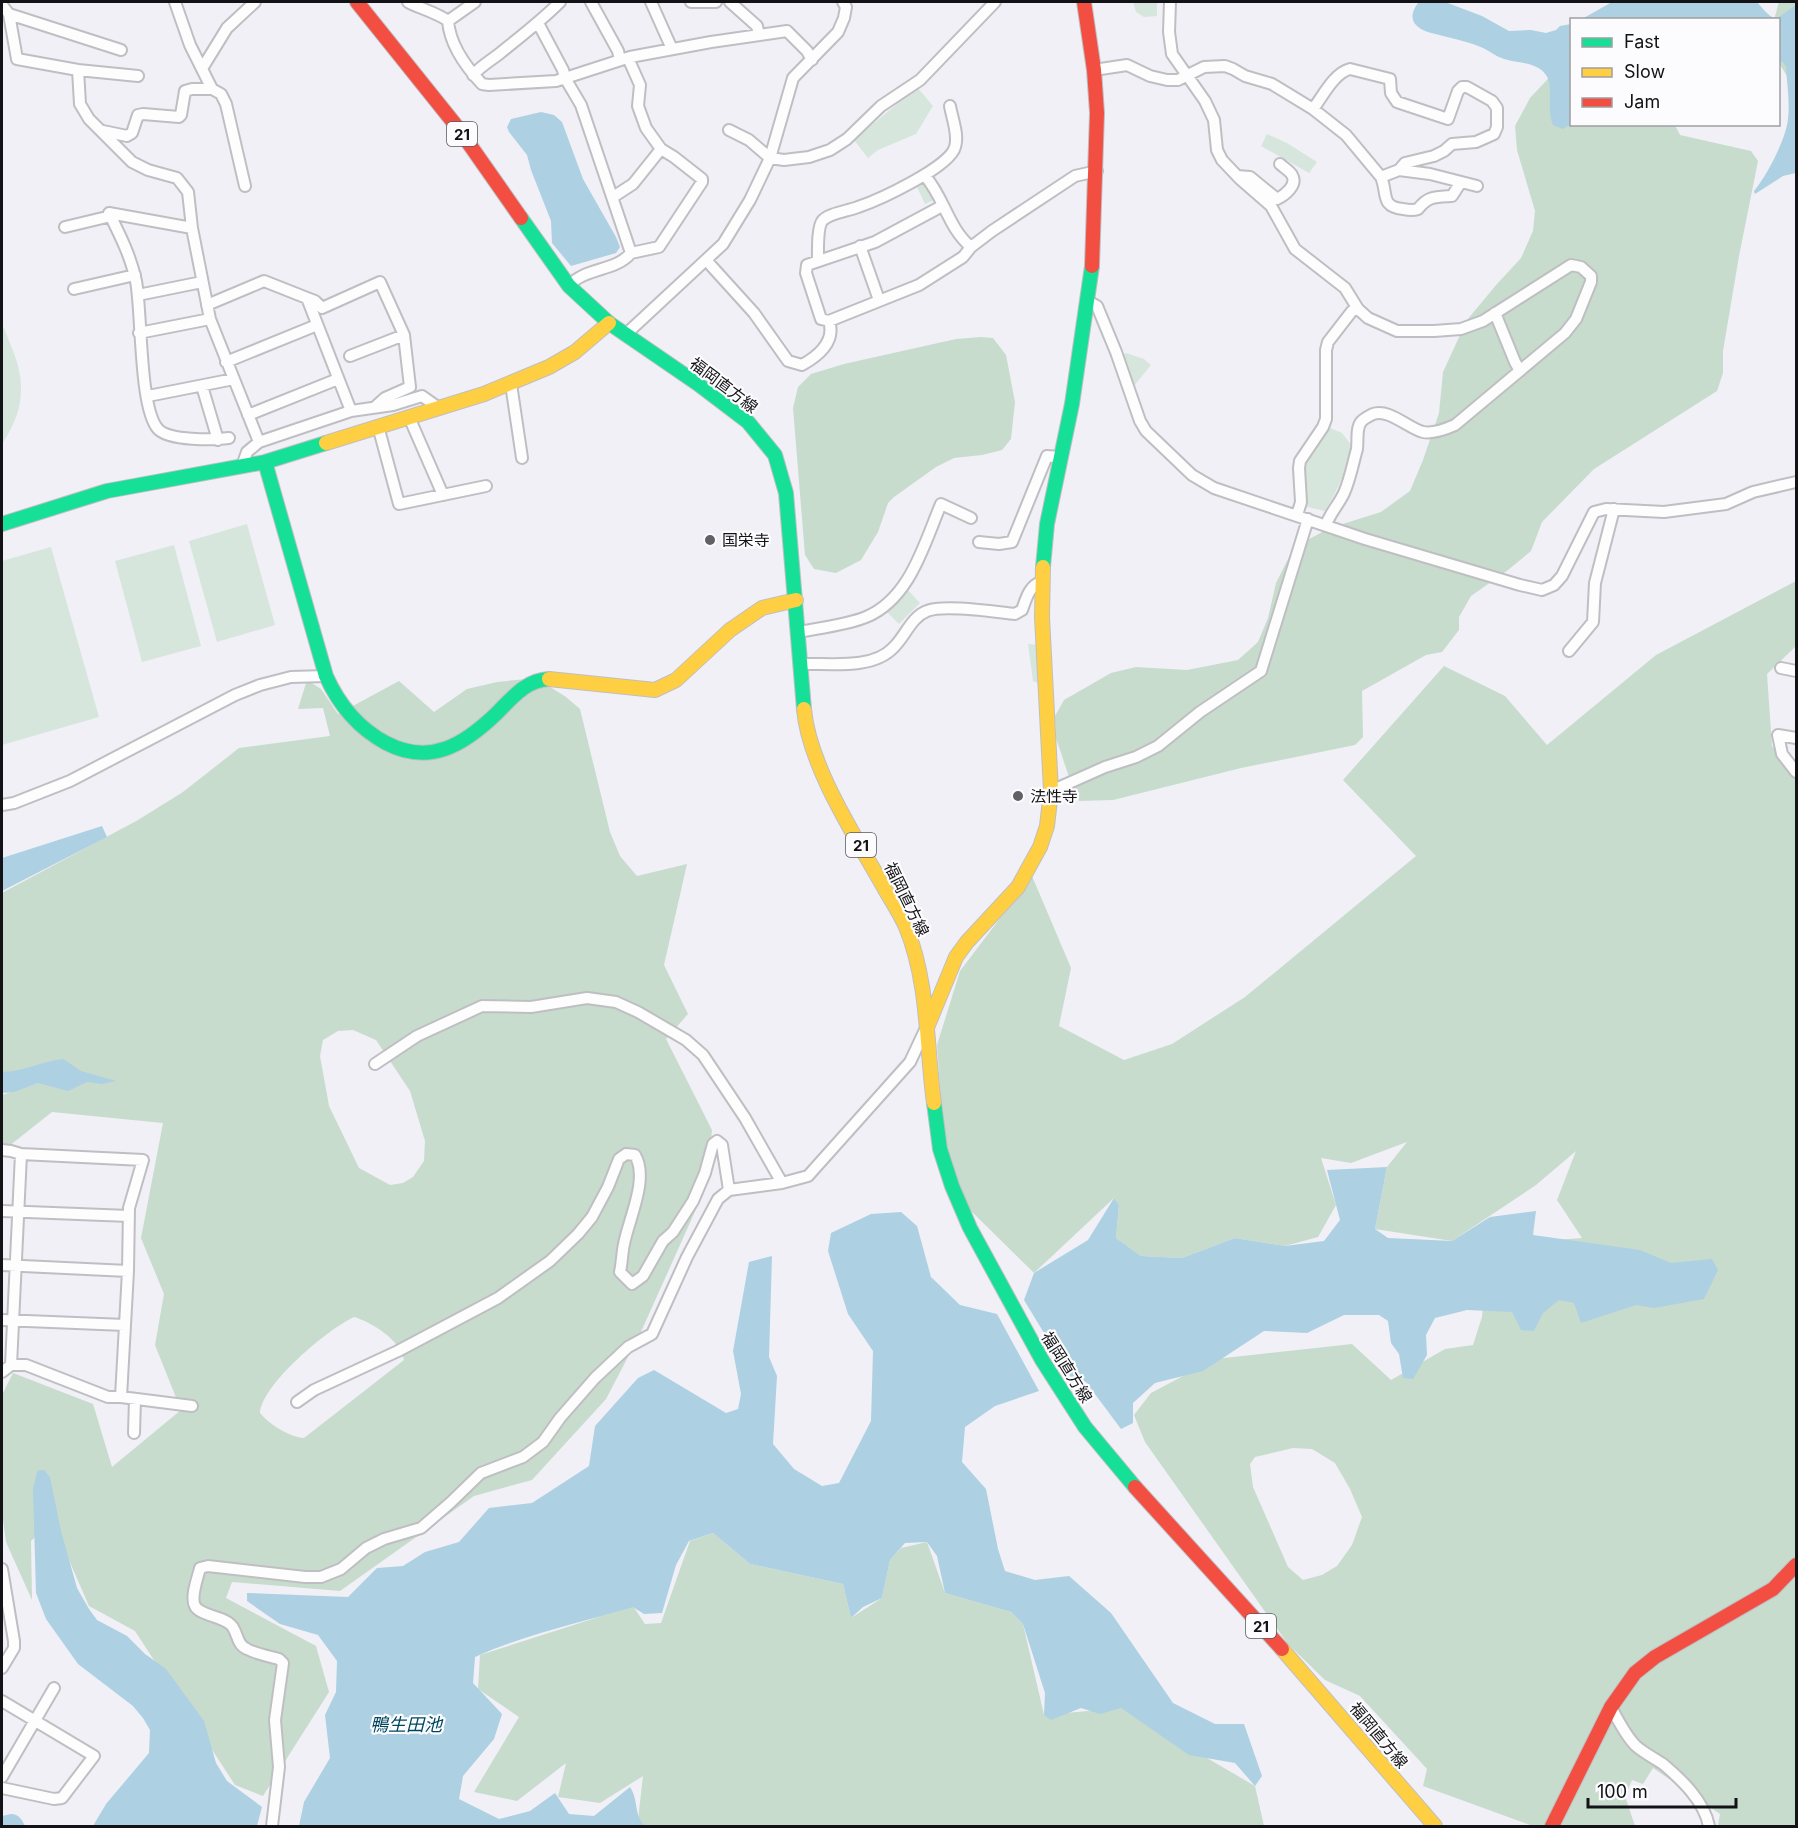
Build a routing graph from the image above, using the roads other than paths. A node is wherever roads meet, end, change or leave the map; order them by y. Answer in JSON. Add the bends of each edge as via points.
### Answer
{"nodes":[{"id":1,"x":2,"y":2,"type":"edge"},
{"id":2,"x":175,"y":2,"type":"edge"},
{"id":3,"x":255,"y":2,"type":"edge"},
{"id":4,"x":357,"y":2,"type":"edge"},
{"id":5,"x":408,"y":2,"type":"edge"},
{"id":6,"x":475,"y":2,"type":"edge"},
{"id":7,"x":560,"y":2,"type":"edge"},
{"id":8,"x":591,"y":2,"type":"edge"},
{"id":9,"x":651,"y":2,"type":"edge"},
{"id":10,"x":691,"y":2,"type":"edge"},
{"id":11,"x":716,"y":2,"type":"edge"},
{"id":12,"x":730,"y":2,"type":"edge"},
{"id":13,"x":843,"y":2,"type":"edge"},
{"id":14,"x":995,"y":2,"type":"edge"},
{"id":15,"x":1084,"y":2,"type":"edge"},
{"id":16,"x":1170,"y":2,"type":"edge"},
{"id":17,"x":9,"y":14,"type":"junction"},
{"id":18,"x":448,"y":21,"type":"junction"},
{"id":19,"x":538,"y":23,"type":"junction"},
{"id":20,"x":759,"y":35,"type":"junction"},
{"id":21,"x":672,"y":48,"type":"junction"},
{"id":22,"x":121,"y":50,"type":"dead end"},
{"id":23,"x":624,"y":59,"type":"junction"},
{"id":24,"x":812,"y":60,"type":"junction"},
{"id":25,"x":202,"y":67,"type":"junction"},
{"id":26,"x":78,"y":70,"type":"junction"},
{"id":27,"x":1094,"y":70,"type":"junction"},
{"id":28,"x":473,"y":75,"type":"junction"},
{"id":29,"x":138,"y":76,"type":"dead end"},
{"id":30,"x":1187,"y":76,"type":"junction"},
{"id":31,"x":565,"y":78,"type":"junction"},
{"id":32,"x":212,"y":89,"type":"junction"},
{"id":33,"x":950,"y":106,"type":"dead end"},
{"id":34,"x":1313,"y":109,"type":"junction"},
{"id":35,"x":729,"y":130,"type":"dead end"},
{"id":36,"x":103,"y":131,"type":"junction"},
{"id":37,"x":661,"y":149,"type":"junction"},
{"id":38,"x":770,"y":158,"type":"junction"},
{"id":39,"x":1280,"y":164,"type":"dead end"},
{"id":40,"x":1399,"y":170,"type":"junction"},
{"id":41,"x":1097,"y":171,"type":"junction"},
{"id":42,"x":925,"y":176,"type":"junction"},
{"id":43,"x":1237,"y":176,"type":"junction"},
{"id":44,"x":1381,"y":177,"type":"junction"},
{"id":45,"x":1461,"y":182,"type":"junction"},
{"id":46,"x":245,"y":186,"type":"dead end"},
{"id":47,"x":1477,"y":186,"type":"dead end"},
{"id":48,"x":613,"y":197,"type":"junction"},
{"id":49,"x":942,"y":206,"type":"junction"},
{"id":50,"x":111,"y":216,"type":"junction"},
{"id":51,"x":65,"y":227,"type":"dead end"},
{"id":52,"x":192,"y":228,"type":"junction"},
{"id":53,"x":861,"y":246,"type":"junction"},
{"id":54,"x":971,"y":247,"type":"junction"},
{"id":55,"x":631,"y":253,"type":"junction"},
{"id":56,"x":706,"y":260,"type":"junction"},
{"id":57,"x":818,"y":261,"type":"junction"},
{"id":58,"x":135,"y":275,"type":"junction"},
{"id":59,"x":202,"y":282,"type":"junction"},
{"id":60,"x":570,"y":286,"type":"junction"},
{"id":61,"x":74,"y":289,"type":"dead end"},
{"id":62,"x":138,"y":295,"type":"junction"},
{"id":63,"x":307,"y":298,"type":"junction"},
{"id":64,"x":879,"y":300,"type":"junction"},
{"id":65,"x":1088,"y":302,"type":"junction"},
{"id":66,"x":207,"y":305,"type":"junction"},
{"id":67,"x":1358,"y":309,"type":"junction"},
{"id":68,"x":1495,"y":313,"type":"junction"},
{"id":69,"x":210,"y":319,"type":"junction"},
{"id":70,"x":829,"y":321,"type":"junction"},
{"id":71,"x":609,"y":323,"type":"junction"},
{"id":72,"x":317,"y":325,"type":"junction"},
{"id":73,"x":139,"y":333,"type":"junction"},
{"id":74,"x":404,"y":335,"type":"junction"},
{"id":75,"x":625,"y":335,"type":"junction"},
{"id":76,"x":350,"y":357,"type":"dead end"},
{"id":77,"x":226,"y":362,"type":"junction"},
{"id":78,"x":1520,"y":370,"type":"junction"},
{"id":79,"x":234,"y":379,"type":"junction"},
{"id":80,"x":338,"y":379,"type":"junction"},
{"id":81,"x":510,"y":384,"type":"junction"},
{"id":82,"x":202,"y":386,"type":"junction"},
{"id":83,"x":148,"y":396,"type":"junction"},
{"id":84,"x":375,"y":407,"type":"junction"},
{"id":85,"x":439,"y":408,"type":"junction"},
{"id":86,"x":351,"y":411,"type":"junction"},
{"id":87,"x":248,"y":415,"type":"junction"},
{"id":88,"x":409,"y":417,"type":"junction"},
{"id":89,"x":378,"y":426,"type":"junction"},
{"id":90,"x":259,"y":442,"type":"junction"},
{"id":91,"x":1061,"y":457,"type":"junction"},
{"id":92,"x":522,"y":458,"type":"dead end"},
{"id":93,"x":265,"y":462,"type":"junction"},
{"id":94,"x":242,"y":466,"type":"junction"},
{"id":95,"x":1797,"y":482,"type":"edge"},
{"id":96,"x":486,"y":486,"type":"dead end"},
{"id":97,"x":443,"y":495,"type":"junction"},
{"id":98,"x":1614,"y":509,"type":"junction"},
{"id":99,"x":1302,"y":517,"type":"junction"},
{"id":100,"x":971,"y":518,"type":"dead end"},
{"id":101,"x":2,"y":524,"type":"edge"},
{"id":102,"x":1326,"y":525,"type":"junction"},
{"id":103,"x":979,"y":542,"type":"dead end"},
{"id":104,"x":1041,"y":582,"type":"junction"},
{"id":105,"x":796,"y":600,"type":"junction"},
{"id":106,"x":798,"y":632,"type":"junction"},
{"id":107,"x":1569,"y":651,"type":"dead end"},
{"id":108,"x":800,"y":664,"type":"junction"},
{"id":109,"x":1781,"y":668,"type":"dead end"},
{"id":110,"x":1797,"y":671,"type":"edge"},
{"id":111,"x":326,"y":676,"type":"junction"},
{"id":112,"x":1797,"y":738,"type":"edge"},
{"id":113,"x":1797,"y":772,"type":"edge"},
{"id":114,"x":1051,"y":791,"type":"junction"},
{"id":115,"x":2,"y":805,"type":"edge"},
{"id":116,"x":928,"y":1025,"type":"junction"},
{"id":117,"x":375,"y":1064,"type":"dead end"},
{"id":118,"x":2,"y":1150,"type":"edge"},
{"id":119,"x":21,"y":1154,"type":"junction"},
{"id":120,"x":783,"y":1183,"type":"junction"},
{"id":121,"x":729,"y":1190,"type":"junction"},
{"id":122,"x":2,"y":1211,"type":"edge"},
{"id":123,"x":18,"y":1212,"type":"junction"},
{"id":124,"x":129,"y":1216,"type":"junction"},
{"id":125,"x":2,"y":1265,"type":"edge"},
{"id":126,"x":15,"y":1266,"type":"junction"},
{"id":127,"x":128,"y":1271,"type":"junction"},
{"id":128,"x":7,"y":1320,"type":"edge"},
{"id":129,"x":125,"y":1325,"type":"junction"},
{"id":130,"x":11,"y":1365,"type":"junction"},
{"id":131,"x":2,"y":1372,"type":"edge"},
{"id":132,"x":121,"y":1397,"type":"junction"},
{"id":133,"x":135,"y":1399,"type":"junction"},
{"id":134,"x":297,"y":1402,"type":"dead end"},
{"id":135,"x":192,"y":1406,"type":"dead end"},
{"id":136,"x":134,"y":1434,"type":"dead end"},
{"id":137,"x":1797,"y":1565,"type":"edge"},
{"id":138,"x":2,"y":1569,"type":"edge"},
{"id":139,"x":2,"y":1668,"type":"edge"},
{"id":140,"x":54,"y":1688,"type":"dead end"},
{"id":141,"x":2,"y":1701,"type":"edge"},
{"id":142,"x":1611,"y":1707,"type":"junction"},
{"id":143,"x":34,"y":1720,"type":"junction"},
{"id":144,"x":2,"y":1777,"type":"edge"},
{"id":145,"x":2,"y":1788,"type":"edge"},
{"id":146,"x":272,"y":1827,"type":"edge"},
{"id":147,"x":1435,"y":1827,"type":"edge"},
{"id":148,"x":1552,"y":1827,"type":"edge"},
{"id":149,"x":1709,"y":1827,"type":"edge"}],
"edges":[{"from":1,"to":17,"type":"street"},
{"from":2,"to":25,"type":"street"},
{"from":3,"to":25,"type":"street","via":[[227,28]]},
{"from":4,"to":60,"type":"street","name":"福岡直方線","number":"21","via":[[458,128]]},
{"from":5,"to":18,"type":"street"},
{"from":6,"to":18,"type":"street"},
{"from":7,"to":19,"type":"street"},
{"from":8,"to":23,"type":"street"},
{"from":9,"to":21,"type":"street"},
{"from":10,"to":11,"type":"street"},
{"from":12,"to":20,"type":"street","via":[[757,26]]},
{"from":13,"to":24,"type":"street","via":[[846,7],[838,32]]},
{"from":14,"to":38,"type":"street","via":[[920,80],[881,106],[847,139],[809,157]]},
{"from":15,"to":27,"type":"street"},
{"from":16,"to":30,"type":"street","via":[[1172,54]]},
{"from":17,"to":22,"type":"street"},
{"from":17,"to":26,"type":"street","via":[[17,59]]},
{"from":18,"to":28,"type":"street","via":[[461,60]]},
{"from":19,"to":28,"type":"street"},
{"from":19,"to":31,"type":"street"},
{"from":20,"to":21,"type":"street"},
{"from":20,"to":24,"type":"street","via":[[787,32]]},
{"from":21,"to":23,"type":"street"},
{"from":23,"to":31,"type":"street"},
{"from":23,"to":37,"type":"street","via":[[640,85],[640,115]]},
{"from":24,"to":38,"type":"street","via":[[793,78]]},
{"from":25,"to":32,"type":"street"},
{"from":26,"to":29,"type":"street"},
{"from":26,"to":36,"type":"street","via":[[80,104]]},
{"from":27,"to":30,"type":"street","via":[[1127,65],[1167,80]]},
{"from":27,"to":41,"type":"street"},
{"from":28,"to":31,"type":"street","via":[[489,85]]},
{"from":30,"to":34,"type":"street","via":[[1204,67],[1225,66],[1272,84]]},
{"from":30,"to":43,"type":"street","via":[[1214,120],[1222,160]]},
{"from":31,"to":48,"type":"street","via":[[581,105]]},
{"from":32,"to":36,"type":"street","via":[[185,91],[179,117],[138,115],[132,133],[127,136]]},
{"from":32,"to":46,"type":"street","via":[[221,94],[226,104]]},
{"from":33,"to":42,"type":"street","via":[[955,148],[945,162]]},
{"from":34,"to":40,"type":"street","via":[[1338,77],[1350,69],[1390,79],[1391,93],[1397,102],[1448,119],[1462,87],[1492,101],[1497,108],[1497,127],[1486,140],[1452,144],[1434,156],[1405,163]]},
{"from":34,"to":44,"type":"street","via":[[1346,135]]},
{"from":35,"to":38,"type":"street","via":[[749,140]]},
{"from":36,"to":52,"type":"street","via":[[132,162],[177,178],[188,192]]},
{"from":37,"to":48,"type":"street","via":[[633,184]]},
{"from":37,"to":55,"type":"street","via":[[702,182],[659,247]]},
{"from":38,"to":56,"type":"street","via":[[723,244]]},
{"from":39,"to":43,"type":"street","via":[[1293,179],[1285,195],[1277,199],[1250,177]]},
{"from":40,"to":44,"type":"street"},
{"from":40,"to":45,"type":"street"},
{"from":41,"to":54,"type":"street","via":[[1076,176]]},
{"from":41,"to":65,"type":"street"},
{"from":42,"to":49,"type":"street"},
{"from":42,"to":57,"type":"street","via":[[867,204],[824,219],[820,225]]},
{"from":43,"to":67,"type":"street","via":[[1271,206],[1296,249],[1345,288]]},
{"from":44,"to":45,"type":"street","via":[[1388,204],[1413,211],[1424,200],[1452,196]]},
{"from":45,"to":47,"type":"street"},
{"from":48,"to":55,"type":"street"},
{"from":49,"to":53,"type":"street","via":[[876,242]]},
{"from":49,"to":54,"type":"street"},
{"from":50,"to":51,"type":"street"},
{"from":50,"to":52,"type":"street","via":[[109,213]]},
{"from":50,"to":58,"type":"street"},
{"from":52,"to":59,"type":"street"},
{"from":53,"to":57,"type":"street"},
{"from":53,"to":64,"type":"street"},
{"from":54,"to":64,"type":"street","via":[[963,258],[919,285]]},
{"from":55,"to":60,"type":"street","via":[[624,261],[576,278]]},
{"from":56,"to":70,"type":"street","via":[[754,313],[788,361],[802,365],[813,359],[829,341]]},
{"from":56,"to":75,"type":"street"},
{"from":57,"to":70,"type":"street","via":[[807,265],[806,273],[821,319]]},
{"from":58,"to":61,"type":"street"},
{"from":58,"to":62,"type":"street"},
{"from":59,"to":62,"type":"street"},
{"from":59,"to":66,"type":"street"},
{"from":60,"to":71,"type":"street","name":"福岡直方線","number":"21"},
{"from":62,"to":73,"type":"street"},
{"from":63,"to":66,"type":"street","via":[[264,280]]},
{"from":63,"to":72,"type":"street"},
{"from":63,"to":74,"type":"street","via":[[322,308],[380,282]]},
{"from":64,"to":70,"type":"street"},
{"from":65,"to":91,"type":"street"},
{"from":65,"to":99,"type":"street","via":[[1097,306],[1146,431],[1192,475],[1214,488]]},
{"from":66,"to":69,"type":"street"},
{"from":67,"to":68,"type":"street","via":[[1397,331],[1461,329]]},
{"from":67,"to":99,"type":"street","via":[[1352,311],[1328,342],[1326,419],[1300,461]]},
{"from":68,"to":78,"type":"street"},
{"from":68,"to":78,"type":"street","via":[[1571,265],[1581,267],[1591,276],[1576,320]]},
{"from":69,"to":73,"type":"street"},
{"from":69,"to":77,"type":"street"},
{"from":71,"to":75,"type":"street","name":"福岡直方線","number":"21"},
{"from":71,"to":81,"type":"street","via":[[575,352]]},
{"from":72,"to":77,"type":"street"},
{"from":72,"to":80,"type":"street"},
{"from":73,"to":83,"type":"street"},
{"from":74,"to":76,"type":"street"},
{"from":74,"to":84,"type":"street","via":[[410,387]]},
{"from":75,"to":105,"type":"street","name":"福岡直方線","number":"21","via":[[748,422],[775,455],[786,493]]},
{"from":77,"to":79,"type":"street"},
{"from":78,"to":102,"type":"street","via":[[1447,429],[1421,432],[1400,419],[1375,413],[1361,421],[1344,493]]},
{"from":79,"to":82,"type":"street"},
{"from":79,"to":87,"type":"street"},
{"from":80,"to":86,"type":"street"},
{"from":80,"to":87,"type":"street"},
{"from":81,"to":85,"type":"street"},
{"from":81,"to":92,"type":"street"},
{"from":82,"to":83,"type":"street"},
{"from":82,"to":83,"type":"street","via":[[224,439],[211,441],[164,434],[157,428]]},
{"from":84,"to":85,"type":"street","via":[[422,396]]},
{"from":84,"to":86,"type":"street"},
{"from":85,"to":88,"type":"street"},
{"from":86,"to":90,"type":"street"},
{"from":87,"to":90,"type":"street"},
{"from":88,"to":89,"type":"street"},
{"from":88,"to":97,"type":"street"},
{"from":89,"to":93,"type":"street"},
{"from":89,"to":97,"type":"street","via":[[399,504]]},
{"from":90,"to":94,"type":"street","via":[[247,452]]},
{"from":91,"to":103,"type":"street","via":[[1047,456],[1012,542]]},
{"from":91,"to":104,"type":"street","via":[[1047,524]]},
{"from":93,"to":94,"type":"street"},
{"from":93,"to":111,"type":"street"},
{"from":94,"to":101,"type":"street","via":[[107,490]]},
{"from":95,"to":98,"type":"street","via":[[1753,492],[1726,504],[1664,512]]},
{"from":96,"to":97,"type":"street"},
{"from":98,"to":102,"type":"street","via":[[1594,512],[1562,576],[1542,590]]},
{"from":98,"to":107,"type":"street","via":[[1595,583],[1593,622]]},
{"from":99,"to":102,"type":"street"},
{"from":99,"to":114,"type":"street","via":[[1261,672],[1200,712],[1158,746]]},
{"from":100,"to":106,"type":"street","via":[[941,504],[910,575],[884,608],[865,618]]},
{"from":104,"to":108,"type":"street","via":[[1035,584],[1022,610],[1015,614],[928,611],[915,619],[893,648],[870,662]]},
{"from":104,"to":114,"type":"street"},
{"from":105,"to":106,"type":"street","name":"福岡直方線","number":"21"},
{"from":105,"to":111,"type":"street","via":[[762,608],[730,630],[676,680],[655,690],[539,680],[518,692],[471,737],[448,750],[425,755],[388,745],[362,728],[336,700]]},
{"from":106,"to":108,"type":"street","name":"福岡直方線","number":"21"},
{"from":108,"to":116,"type":"street","name":"福岡直方線","number":"21","via":[[806,727],[816,758],[906,927]]},
{"from":109,"to":110,"type":"street"},
{"from":111,"to":115,"type":"street","via":[[291,677],[251,688],[70,781]]},
{"from":112,"to":113,"type":"street","via":[[1778,735],[1782,754]]},
{"from":114,"to":116,"type":"street","via":[[1041,847],[1018,887],[956,957]]},
{"from":116,"to":120,"type":"street","via":[[910,1062],[808,1176]]},
{"from":116,"to":147,"type":"street","name":"福岡直方線","number":"21","via":[[940,1149],[952,1186],[999,1283],[1064,1396],[1151,1507],[1289,1656]]},
{"from":117,"to":120,"type":"street","via":[[417,1036],[482,1006],[531,1007],[587,998],[616,1002],[686,1040],[703,1055]]},
{"from":118,"to":119,"type":"street"},
{"from":119,"to":123,"type":"street"},
{"from":119,"to":124,"type":"street","via":[[143,1160]]},
{"from":120,"to":121,"type":"street"},
{"from":121,"to":134,"type":"street","via":[[722,1145],[717,1141],[693,1201],[643,1276],[632,1284],[620,1272],[638,1194],[640,1164],[635,1155],[626,1154],[619,1159],[592,1217],[550,1262],[498,1298]]},
{"from":121,"to":146,"type":"street","via":[[718,1198],[652,1334],[628,1347],[594,1378],[543,1442],[523,1457],[481,1473],[421,1528],[366,1548],[341,1569],[321,1577],[200,1568],[194,1605],[232,1626],[245,1649],[283,1663],[275,1720],[279,1767]]},
{"from":122,"to":123,"type":"street"},
{"from":123,"to":124,"type":"street"},
{"from":123,"to":126,"type":"street"},
{"from":124,"to":127,"type":"street"},
{"from":125,"to":126,"type":"street"},
{"from":126,"to":127,"type":"street"},
{"from":126,"to":128,"type":"street"},
{"from":127,"to":129,"type":"street"},
{"from":128,"to":129,"type":"street"},
{"from":128,"to":130,"type":"street"},
{"from":129,"to":132,"type":"street"},
{"from":130,"to":131,"type":"street"},
{"from":130,"to":132,"type":"street","via":[[27,1365],[108,1396]]},
{"from":132,"to":133,"type":"street"},
{"from":133,"to":135,"type":"street"},
{"from":133,"to":136,"type":"street"},
{"from":137,"to":142,"type":"street","via":[[1773,1589],[1635,1672]]},
{"from":138,"to":139,"type":"street","via":[[14,1641]]},
{"from":140,"to":143,"type":"street"},
{"from":141,"to":143,"type":"street"},
{"from":142,"to":148,"type":"street"},
{"from":142,"to":149,"type":"street","via":[[1638,1748],[1691,1792],[1706,1814]]},
{"from":143,"to":144,"type":"street"},
{"from":143,"to":145,"type":"street","via":[[94,1756],[62,1798]]}]}
